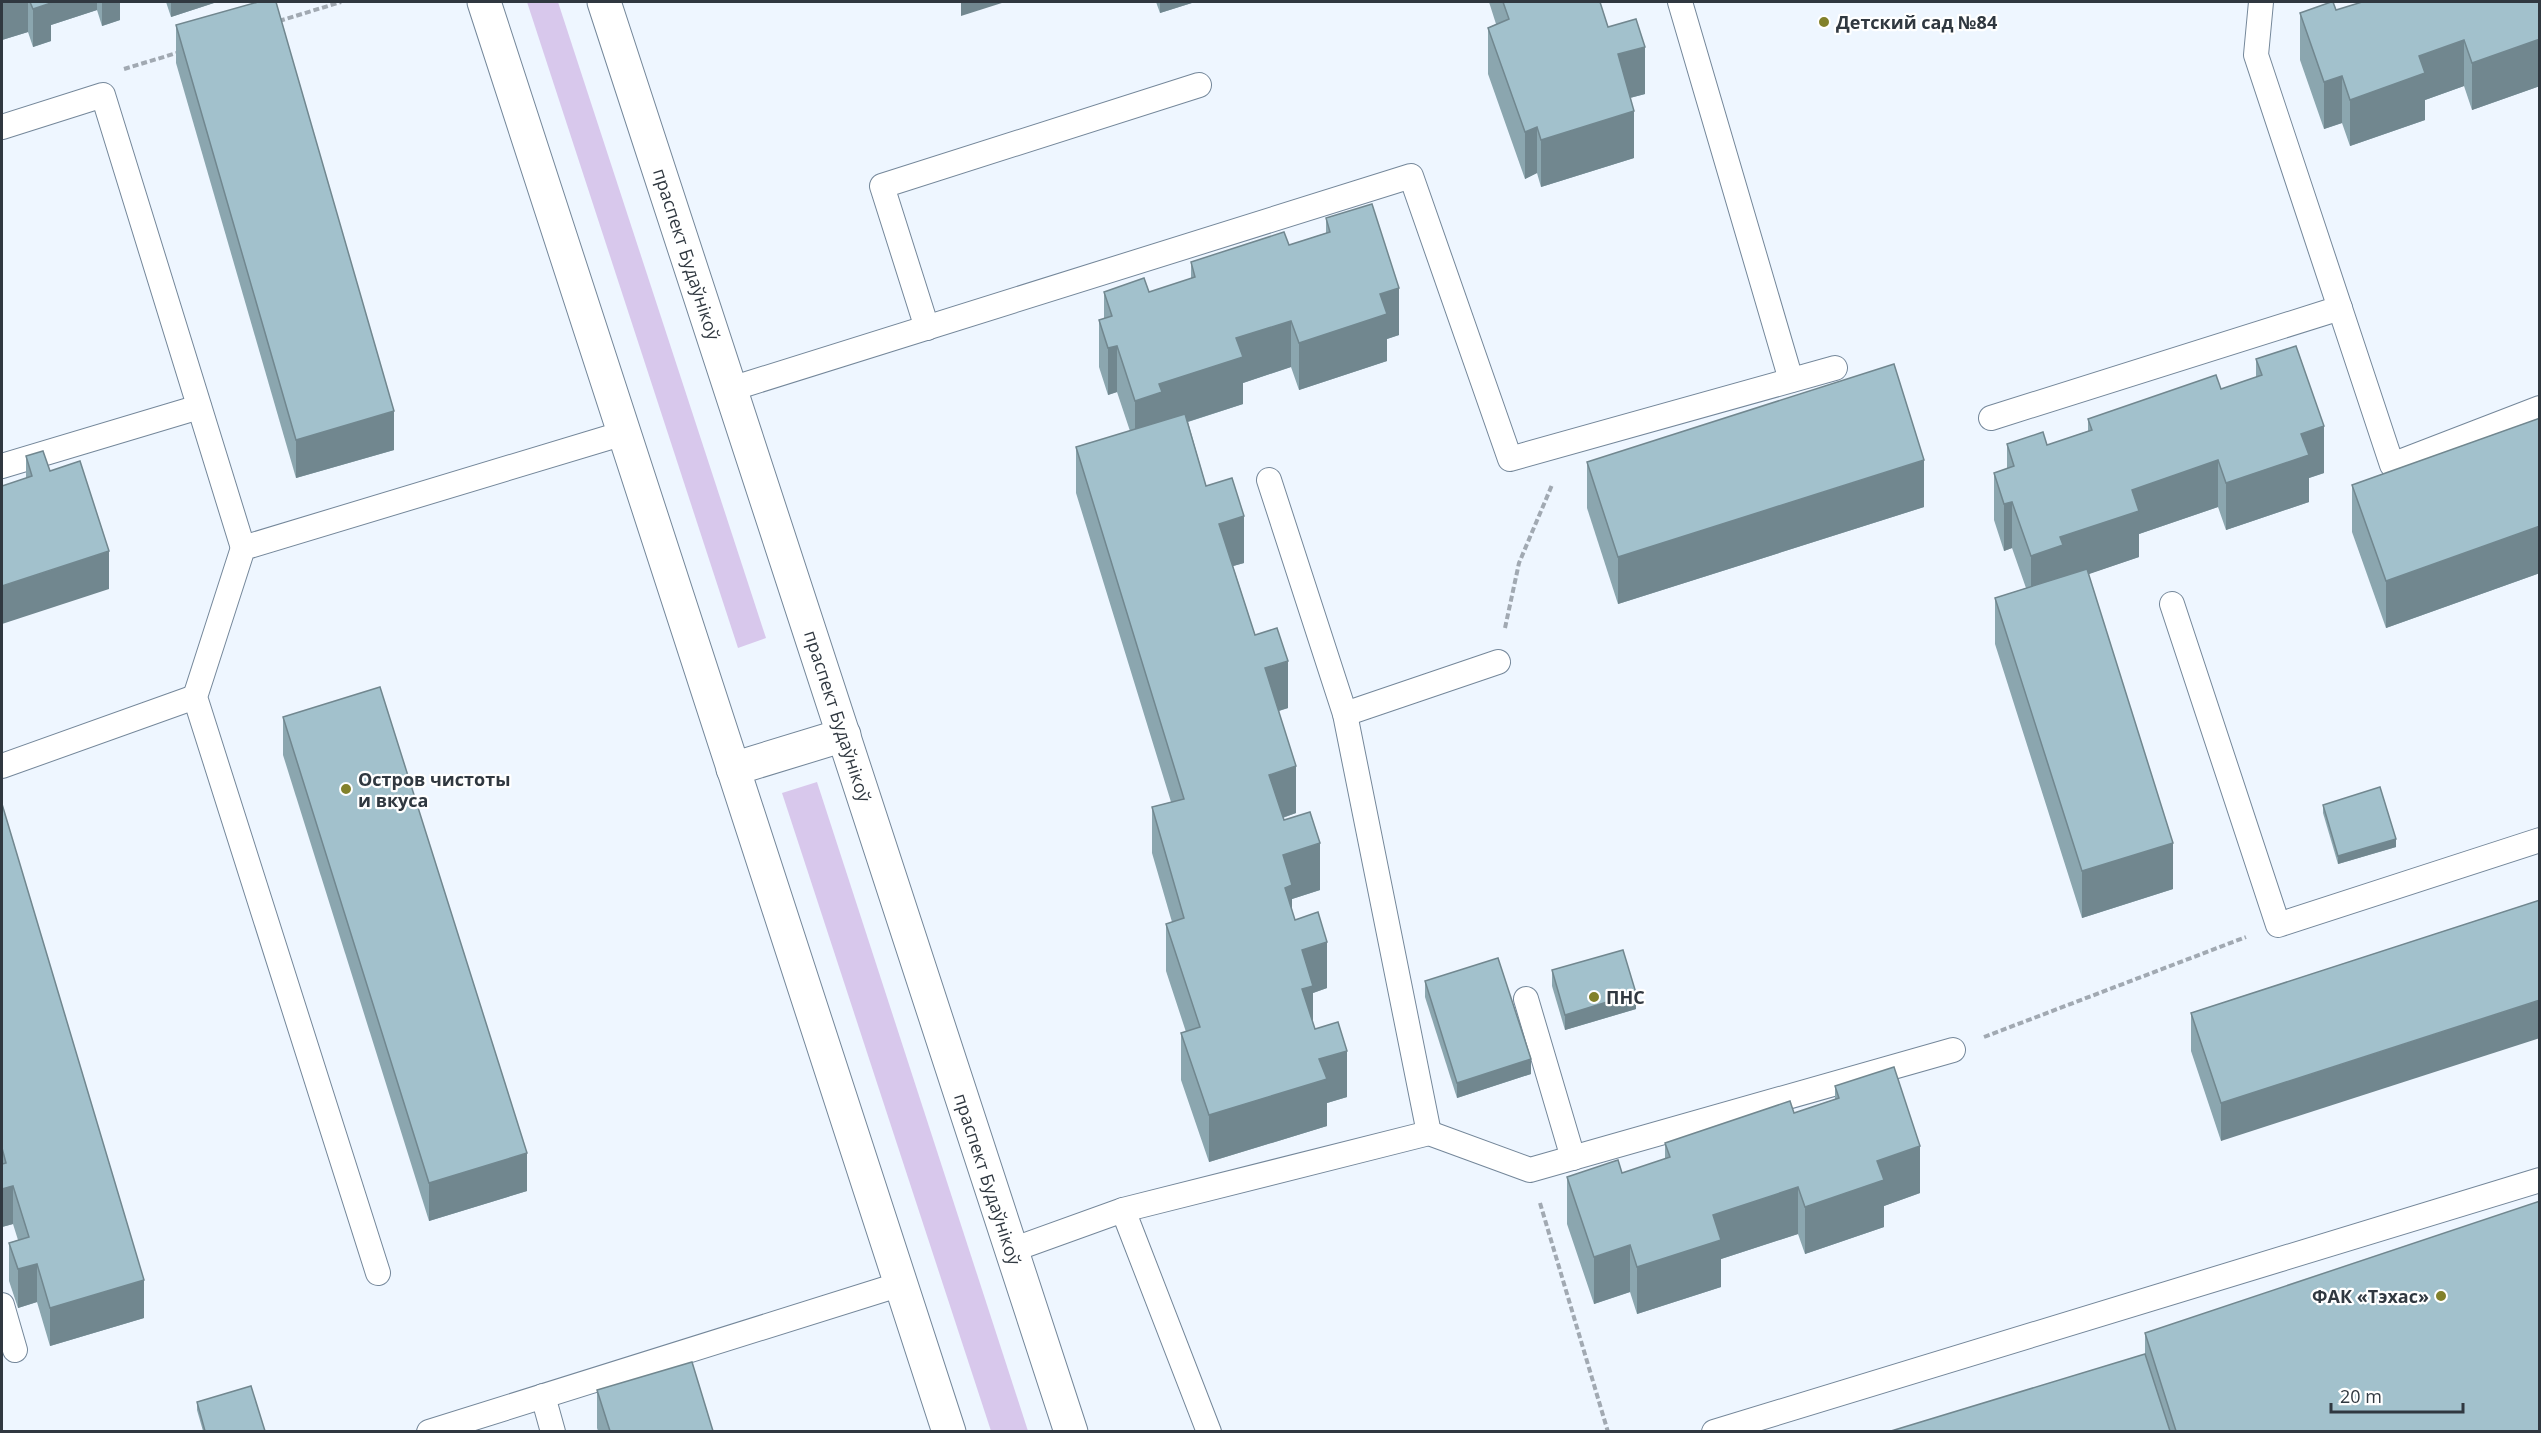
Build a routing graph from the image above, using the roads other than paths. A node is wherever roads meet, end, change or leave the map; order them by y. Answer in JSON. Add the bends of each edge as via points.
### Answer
{"nodes":[{"id":1,"x":484,"y":2,"type":"edge"},
{"id":2,"x":604,"y":2,"type":"edge"},
{"id":3,"x":1680,"y":2,"type":"edge"},
{"id":4,"x":2262,"y":2,"type":"edge"},
{"id":5,"x":1199,"y":85,"type":"dead end"},
{"id":6,"x":2,"y":127,"type":"edge"},
{"id":7,"x":2340,"y":308,"type":"junction"},
{"id":8,"x":927,"y":328,"type":"junction"},
{"id":9,"x":1835,"y":368,"type":"dead end"},
{"id":10,"x":1791,"y":380,"type":"junction"},
{"id":11,"x":731,"y":389,"type":"junction"},
{"id":12,"x":199,"y":407,"type":"junction"},
{"id":13,"x":2540,"y":408,"type":"edge"},
{"id":14,"x":1991,"y":417,"type":"dead end"},
{"id":15,"x":624,"y":433,"type":"junction"},
{"id":16,"x":2,"y":466,"type":"edge"},
{"id":17,"x":1269,"y":480,"type":"dead end"},
{"id":18,"x":243,"y":548,"type":"junction"},
{"id":19,"x":2172,"y":603,"type":"dead end"},
{"id":20,"x":1498,"y":662,"type":"road end"},
{"id":21,"x":195,"y":697,"type":"junction"},
{"id":22,"x":1345,"y":714,"type":"junction"},
{"id":23,"x":844,"y":735,"type":"junction"},
{"id":24,"x":2,"y":766,"type":"edge"},
{"id":25,"x":734,"y":768,"type":"junction"},
{"id":26,"x":2540,"y":840,"type":"edge"},
{"id":27,"x":1526,"y":999,"type":"dead end"},
{"id":28,"x":1953,"y":1050,"type":"road end"},
{"id":29,"x":1429,"y":1133,"type":"junction"},
{"id":30,"x":1572,"y":1158,"type":"junction"},
{"id":31,"x":2540,"y":1180,"type":"edge"},
{"id":32,"x":1123,"y":1210,"type":"junction"},
{"id":33,"x":1012,"y":1250,"type":"junction"},
{"id":34,"x":378,"y":1273,"type":"dead end"},
{"id":35,"x":901,"y":1284,"type":"junction"},
{"id":36,"x":2,"y":1305,"type":"edge"},
{"id":37,"x":15,"y":1350,"type":"dead end"},
{"id":38,"x":543,"y":1396,"type":"junction"},
{"id":39,"x":429,"y":1431,"type":"edge"},
{"id":40,"x":554,"y":1431,"type":"edge"},
{"id":41,"x":949,"y":1431,"type":"edge"},
{"id":42,"x":1071,"y":1431,"type":"edge"},
{"id":43,"x":1209,"y":1431,"type":"edge"},
{"id":44,"x":1714,"y":1431,"type":"edge"}],
"edges":[{"from":1,"to":15,"type":"main road"},
{"from":2,"to":11,"type":"main road","name":"праспект Будаўнікоў"},
{"from":3,"to":10,"type":"lane"},
{"from":4,"to":7,"type":"lane","via":[[2256,55]]},
{"from":5,"to":8,"type":"lane","via":[[882,186]]},
{"from":6,"to":12,"type":"lane","via":[[103,94]]},
{"from":7,"to":13,"type":"lane","via":[[2392,465]]},
{"from":7,"to":14,"type":"lane"},
{"from":8,"to":10,"type":"lane","via":[[1411,176],[1510,459]]},
{"from":8,"to":11,"type":"lane"},
{"from":9,"to":10,"type":"lane"},
{"from":11,"to":23,"type":"main road","name":"праспект Будаўнікоў"},
{"from":12,"to":16,"type":"lane"},
{"from":12,"to":18,"type":"lane"},
{"from":15,"to":18,"type":"lane"},
{"from":15,"to":25,"type":"main road"},
{"from":17,"to":22,"type":"lane"},
{"from":18,"to":21,"type":"lane"},
{"from":19,"to":26,"type":"lane","via":[[2278,925]]},
{"from":20,"to":22,"type":"lane"},
{"from":21,"to":24,"type":"lane"},
{"from":21,"to":34,"type":"lane"},
{"from":22,"to":29,"type":"lane"},
{"from":23,"to":25,"type":"main road"},
{"from":23,"to":33,"type":"main road","name":"праспект Будаўнікоў"},
{"from":25,"to":35,"type":"main road"},
{"from":27,"to":30,"type":"lane"},
{"from":28,"to":30,"type":"lane"},
{"from":29,"to":30,"type":"lane","via":[[1530,1170]]},
{"from":29,"to":32,"type":"lane"},
{"from":31,"to":44,"type":"lane"},
{"from":32,"to":33,"type":"lane"},
{"from":32,"to":43,"type":"lane"},
{"from":33,"to":42,"type":"main road","name":"праспект Будаўнікоў"},
{"from":35,"to":38,"type":"lane"},
{"from":35,"to":41,"type":"main road"},
{"from":36,"to":37,"type":"lane"},
{"from":38,"to":39,"type":"lane"},
{"from":38,"to":40,"type":"lane"}]}
